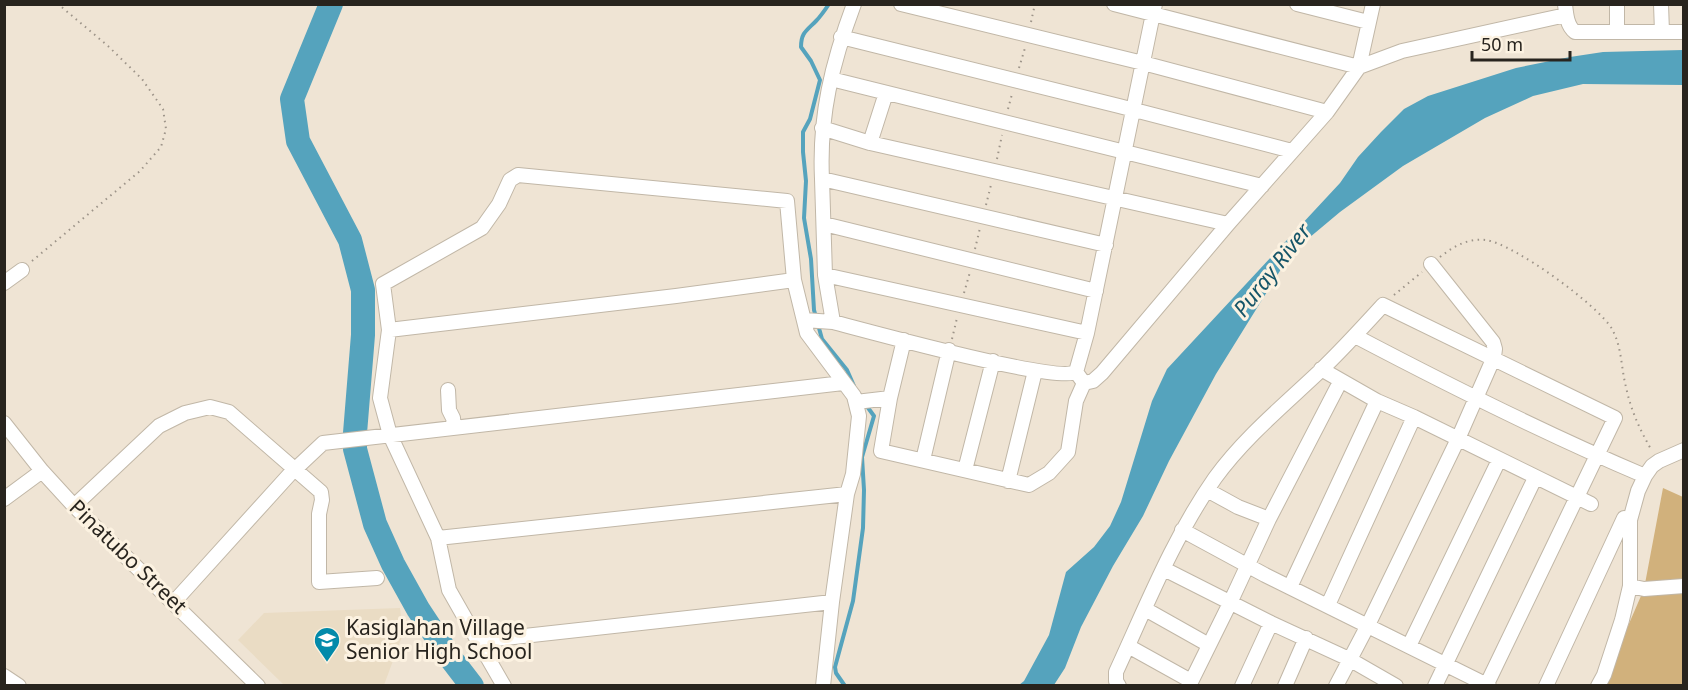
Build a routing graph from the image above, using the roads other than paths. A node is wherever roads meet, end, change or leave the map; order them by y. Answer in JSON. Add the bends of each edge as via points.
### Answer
{"nodes":[{"id":1,"x":854,"y":4,"type":"edge"},
{"id":2,"x":901,"y":4,"type":"edge"},
{"id":3,"x":1114,"y":4,"type":"edge"},
{"id":4,"x":1297,"y":4,"type":"edge"},
{"id":5,"x":1373,"y":4,"type":"edge"},
{"id":6,"x":1617,"y":4,"type":"edge"},
{"id":7,"x":1661,"y":4,"type":"edge"},
{"id":8,"x":1154,"y":9,"type":"edge"},
{"id":9,"x":1566,"y":10,"type":"edge"},
{"id":10,"x":1368,"y":22,"type":"junction"},
{"id":11,"x":1617,"y":32,"type":"junction"},
{"id":12,"x":1662,"y":32,"type":"junction"},
{"id":13,"x":1683,"y":32,"type":"edge"},
{"id":14,"x":841,"y":37,"type":"junction"},
{"id":15,"x":1143,"y":63,"type":"junction"},
{"id":16,"x":1359,"y":67,"type":"junction"},
{"id":17,"x":831,"y":79,"type":"junction"},
{"id":18,"x":886,"y":93,"type":"junction"},
{"id":19,"x":1134,"y":109,"type":"junction"},
{"id":20,"x":1327,"y":112,"type":"junction"},
{"id":21,"x":822,"y":128,"type":"junction"},
{"id":22,"x":870,"y":143,"type":"junction"},
{"id":23,"x":1292,"y":151,"type":"junction"},
{"id":24,"x":1125,"y":153,"type":"junction"},
{"id":25,"x":822,"y":179,"type":"junction"},
{"id":26,"x":1262,"y":186,"type":"junction"},
{"id":27,"x":1115,"y":198,"type":"junction"},
{"id":28,"x":824,"y":224,"type":"junction"},
{"id":29,"x":1228,"y":224,"type":"junction"},
{"id":30,"x":1106,"y":245,"type":"junction"},
{"id":31,"x":1431,"y":264,"type":"road end"},
{"id":32,"x":22,"y":270,"type":"road end"},
{"id":33,"x":825,"y":274,"type":"junction"},
{"id":34,"x":794,"y":280,"type":"junction"},
{"id":35,"x":4,"y":283,"type":"edge"},
{"id":36,"x":1096,"y":291,"type":"junction"},
{"id":37,"x":818,"y":321,"type":"junction"},
{"id":38,"x":389,"y":330,"type":"junction"},
{"id":39,"x":1087,"y":333,"type":"junction"},
{"id":40,"x":1355,"y":336,"type":"junction"},
{"id":41,"x":904,"y":340,"type":"junction"},
{"id":42,"x":949,"y":350,"type":"junction"},
{"id":43,"x":1494,"y":357,"type":"junction"},
{"id":44,"x":993,"y":361,"type":"junction"},
{"id":45,"x":1321,"y":369,"type":"junction"},
{"id":46,"x":1035,"y":371,"type":"junction"},
{"id":47,"x":1080,"y":378,"type":"junction"},
{"id":48,"x":1340,"y":382,"type":"junction"},
{"id":49,"x":843,"y":383,"type":"junction"},
{"id":50,"x":448,"y":390,"type":"dead end"},
{"id":51,"x":883,"y":399,"type":"junction"},
{"id":52,"x":1476,"y":399,"type":"junction"},
{"id":53,"x":1377,"y":401,"type":"junction"},
{"id":54,"x":859,"y":402,"type":"junction"},
{"id":55,"x":1414,"y":417,"type":"junction"},
{"id":56,"x":4,"y":423,"type":"edge"},
{"id":57,"x":454,"y":428,"type":"junction"},
{"id":58,"x":390,"y":435,"type":"junction"},
{"id":59,"x":1458,"y":439,"type":"junction"},
{"id":60,"x":1683,"y":450,"type":"edge"},
{"id":61,"x":1597,"y":456,"type":"junction"},
{"id":62,"x":923,"y":460,"type":"junction"},
{"id":63,"x":1499,"y":460,"type":"junction"},
{"id":64,"x":295,"y":469,"type":"junction"},
{"id":65,"x":965,"y":470,"type":"junction"},
{"id":66,"x":42,"y":471,"type":"junction"},
{"id":67,"x":1645,"y":476,"type":"junction"},
{"id":68,"x":1535,"y":478,"type":"junction"},
{"id":69,"x":1008,"y":481,"type":"junction"},
{"id":70,"x":1207,"y":490,"type":"junction"},
{"id":71,"x":847,"y":494,"type":"junction"},
{"id":72,"x":4,"y":499,"type":"edge"},
{"id":73,"x":1584,"y":501,"type":"junction"},
{"id":74,"x":74,"y":506,"type":"junction"},
{"id":75,"x":1624,"y":518,"type":"dead end"},
{"id":76,"x":1269,"y":519,"type":"junction"},
{"id":77,"x":1182,"y":530,"type":"junction"},
{"id":78,"x":438,"y":538,"type":"junction"},
{"id":79,"x":1247,"y":565,"type":"junction"},
{"id":80,"x":1164,"y":569,"type":"junction"},
{"id":81,"x":377,"y":578,"type":"dead end"},
{"id":82,"x":1630,"y":586,"type":"junction"},
{"id":83,"x":1683,"y":586,"type":"edge"},
{"id":84,"x":1290,"y":587,"type":"junction"},
{"id":85,"x":174,"y":602,"type":"junction"},
{"id":86,"x":832,"y":602,"type":"junction"},
{"id":87,"x":1230,"y":603,"type":"junction"},
{"id":88,"x":1328,"y":605,"type":"junction"},
{"id":89,"x":1145,"y":609,"type":"junction"},
{"id":90,"x":1271,"y":623,"type":"junction"},
{"id":91,"x":1368,"y":625,"type":"junction"},
{"id":92,"x":1306,"y":638,"type":"junction"},
{"id":93,"x":478,"y":641,"type":"junction"},
{"id":94,"x":1209,"y":645,"type":"junction"},
{"id":95,"x":1128,"y":646,"type":"junction"},
{"id":96,"x":1409,"y":646,"type":"junction"},
{"id":97,"x":1349,"y":659,"type":"junction"},
{"id":98,"x":1445,"y":665,"type":"junction"},
{"id":99,"x":4,"y":676,"type":"edge"},
{"id":100,"x":1190,"y":683,"type":"edge"},
{"id":101,"x":1393,"y":685,"type":"edge"},
{"id":102,"x":1487,"y":685,"type":"edge"},
{"id":103,"x":20,"y":686,"type":"edge"},
{"id":104,"x":258,"y":686,"type":"edge"},
{"id":105,"x":504,"y":686,"type":"edge"},
{"id":106,"x":823,"y":686,"type":"edge"},
{"id":107,"x":1119,"y":686,"type":"edge"},
{"id":108,"x":1242,"y":686,"type":"edge"},
{"id":109,"x":1285,"y":686,"type":"edge"},
{"id":110,"x":1336,"y":686,"type":"edge"},
{"id":111,"x":1435,"y":686,"type":"edge"},
{"id":112,"x":1546,"y":686,"type":"edge"},
{"id":113,"x":1598,"y":686,"type":"edge"}],
"edges":[{"from":1,"to":14,"type":"street"},
{"from":2,"to":15,"type":"street"},
{"from":3,"to":8,"type":"street"},
{"from":4,"to":10,"type":"street"},
{"from":5,"to":10,"type":"street"},
{"from":6,"to":11,"type":"street"},
{"from":7,"to":12,"type":"street"},
{"from":8,"to":15,"type":"street"},
{"from":8,"to":16,"type":"street"},
{"from":9,"to":11,"type":"street","via":[[1570,28],[1575,32]]},
{"from":9,"to":16,"type":"street","via":[[1402,51]]},
{"from":10,"to":16,"type":"street"},
{"from":11,"to":12,"type":"street"},
{"from":12,"to":13,"type":"street"},
{"from":14,"to":17,"type":"street"},
{"from":14,"to":19,"type":"street"},
{"from":15,"to":19,"type":"street"},
{"from":15,"to":20,"type":"street"},
{"from":16,"to":20,"type":"street"},
{"from":17,"to":18,"type":"street"},
{"from":17,"to":21,"type":"street"},
{"from":18,"to":22,"type":"street"},
{"from":18,"to":24,"type":"street"},
{"from":19,"to":23,"type":"street"},
{"from":19,"to":24,"type":"street"},
{"from":20,"to":23,"type":"street"},
{"from":21,"to":22,"type":"street"},
{"from":21,"to":25,"type":"street"},
{"from":22,"to":27,"type":"street"},
{"from":23,"to":26,"type":"street"},
{"from":24,"to":26,"type":"street"},
{"from":24,"to":27,"type":"street"},
{"from":25,"to":28,"type":"street"},
{"from":25,"to":30,"type":"street"},
{"from":26,"to":29,"type":"street"},
{"from":27,"to":29,"type":"street"},
{"from":27,"to":30,"type":"street"},
{"from":28,"to":33,"type":"street"},
{"from":28,"to":36,"type":"street"},
{"from":29,"to":47,"type":"street","via":[[1102,373],[1093,381]]},
{"from":30,"to":36,"type":"street"},
{"from":31,"to":43,"type":"street","via":[[1492,342]]},
{"from":32,"to":35,"type":"street"},
{"from":33,"to":37,"type":"street"},
{"from":33,"to":39,"type":"street"},
{"from":34,"to":37,"type":"street"},
{"from":34,"to":38,"type":"street"},
{"from":34,"to":38,"type":"street","via":[[787,201],[518,175],[510,180],[482,228],[384,284]]},
{"from":36,"to":39,"type":"street"},
{"from":37,"to":41,"type":"street"},
{"from":37,"to":49,"type":"street","via":[[807,333]]},
{"from":38,"to":58,"type":"street","via":[[380,398]]},
{"from":39,"to":47,"type":"street"},
{"from":40,"to":43,"type":"street","via":[[1383,305]]},
{"from":40,"to":45,"type":"street"},
{"from":40,"to":52,"type":"street"},
{"from":41,"to":42,"type":"street"},
{"from":41,"to":51,"type":"street"},
{"from":42,"to":44,"type":"street"},
{"from":42,"to":62,"type":"street"},
{"from":43,"to":52,"type":"street"},
{"from":43,"to":61,"type":"street","via":[[1615,418]]},
{"from":44,"to":46,"type":"street"},
{"from":44,"to":65,"type":"street"},
{"from":45,"to":48,"type":"street"},
{"from":45,"to":70,"type":"street","via":[[1246,442]]},
{"from":46,"to":47,"type":"street"},
{"from":46,"to":69,"type":"street"},
{"from":47,"to":69,"type":"street","via":[[1066,455],[1049,473],[1029,485]]},
{"from":48,"to":53,"type":"street"},
{"from":48,"to":76,"type":"street"},
{"from":49,"to":54,"type":"street"},
{"from":49,"to":57,"type":"street"},
{"from":50,"to":57,"type":"street"},
{"from":51,"to":54,"type":"street"},
{"from":51,"to":62,"type":"street","via":[[881,451]]},
{"from":52,"to":59,"type":"street"},
{"from":52,"to":61,"type":"street"},
{"from":53,"to":55,"type":"street"},
{"from":53,"to":84,"type":"street"},
{"from":54,"to":71,"type":"street","via":[[853,474]]},
{"from":55,"to":59,"type":"street"},
{"from":55,"to":88,"type":"street"},
{"from":56,"to":66,"type":"street","name":"Pinatubo Street"},
{"from":57,"to":58,"type":"street"},
{"from":58,"to":64,"type":"street","via":[[319,446]]},
{"from":58,"to":78,"type":"street"},
{"from":59,"to":63,"type":"street"},
{"from":59,"to":91,"type":"street"},
{"from":60,"to":67,"type":"street","via":[[1659,461]]},
{"from":61,"to":67,"type":"street"},
{"from":61,"to":73,"type":"street"},
{"from":62,"to":65,"type":"street"},
{"from":63,"to":68,"type":"street"},
{"from":63,"to":96,"type":"street"},
{"from":64,"to":74,"type":"street","via":[[229,412],[210,407],[185,413],[159,426]]},
{"from":64,"to":81,"type":"street","via":[[321,492],[320,582]]},
{"from":64,"to":85,"type":"street"},
{"from":65,"to":69,"type":"street"},
{"from":66,"to":72,"type":"street"},
{"from":66,"to":74,"type":"street","name":"Pinatubo Street"},
{"from":67,"to":82,"type":"street","via":[[1630,520]]},
{"from":68,"to":73,"type":"street"},
{"from":68,"to":98,"type":"street"},
{"from":70,"to":76,"type":"street"},
{"from":70,"to":77,"type":"street"},
{"from":71,"to":78,"type":"street"},
{"from":71,"to":86,"type":"street"},
{"from":73,"to":102,"type":"street"},
{"from":74,"to":85,"type":"street","name":"Pinatubo Street"},
{"from":75,"to":112,"type":"street"},
{"from":76,"to":79,"type":"street"},
{"from":77,"to":79,"type":"street"},
{"from":77,"to":80,"type":"street"},
{"from":78,"to":93,"type":"street","via":[[449,591]]},
{"from":79,"to":84,"type":"street"},
{"from":79,"to":87,"type":"street"},
{"from":80,"to":87,"type":"street"},
{"from":80,"to":89,"type":"street"},
{"from":82,"to":83,"type":"street"},
{"from":82,"to":113,"type":"street"},
{"from":84,"to":88,"type":"street"},
{"from":85,"to":104,"type":"street","name":"Pinatubo Street"},
{"from":86,"to":93,"type":"street"},
{"from":86,"to":106,"type":"street"},
{"from":87,"to":90,"type":"street"},
{"from":87,"to":94,"type":"street"},
{"from":88,"to":91,"type":"street"},
{"from":89,"to":94,"type":"street"},
{"from":89,"to":95,"type":"street"},
{"from":90,"to":92,"type":"street"},
{"from":90,"to":108,"type":"street"},
{"from":91,"to":96,"type":"street"},
{"from":91,"to":97,"type":"street"},
{"from":92,"to":97,"type":"street"},
{"from":92,"to":109,"type":"street"},
{"from":93,"to":105,"type":"street"},
{"from":94,"to":100,"type":"street"},
{"from":95,"to":100,"type":"street"},
{"from":95,"to":107,"type":"street","via":[[1116,672]]},
{"from":96,"to":98,"type":"street"},
{"from":97,"to":101,"type":"street"},
{"from":97,"to":110,"type":"street"},
{"from":98,"to":102,"type":"street"},
{"from":98,"to":111,"type":"street"},
{"from":99,"to":103,"type":"street"}]}
